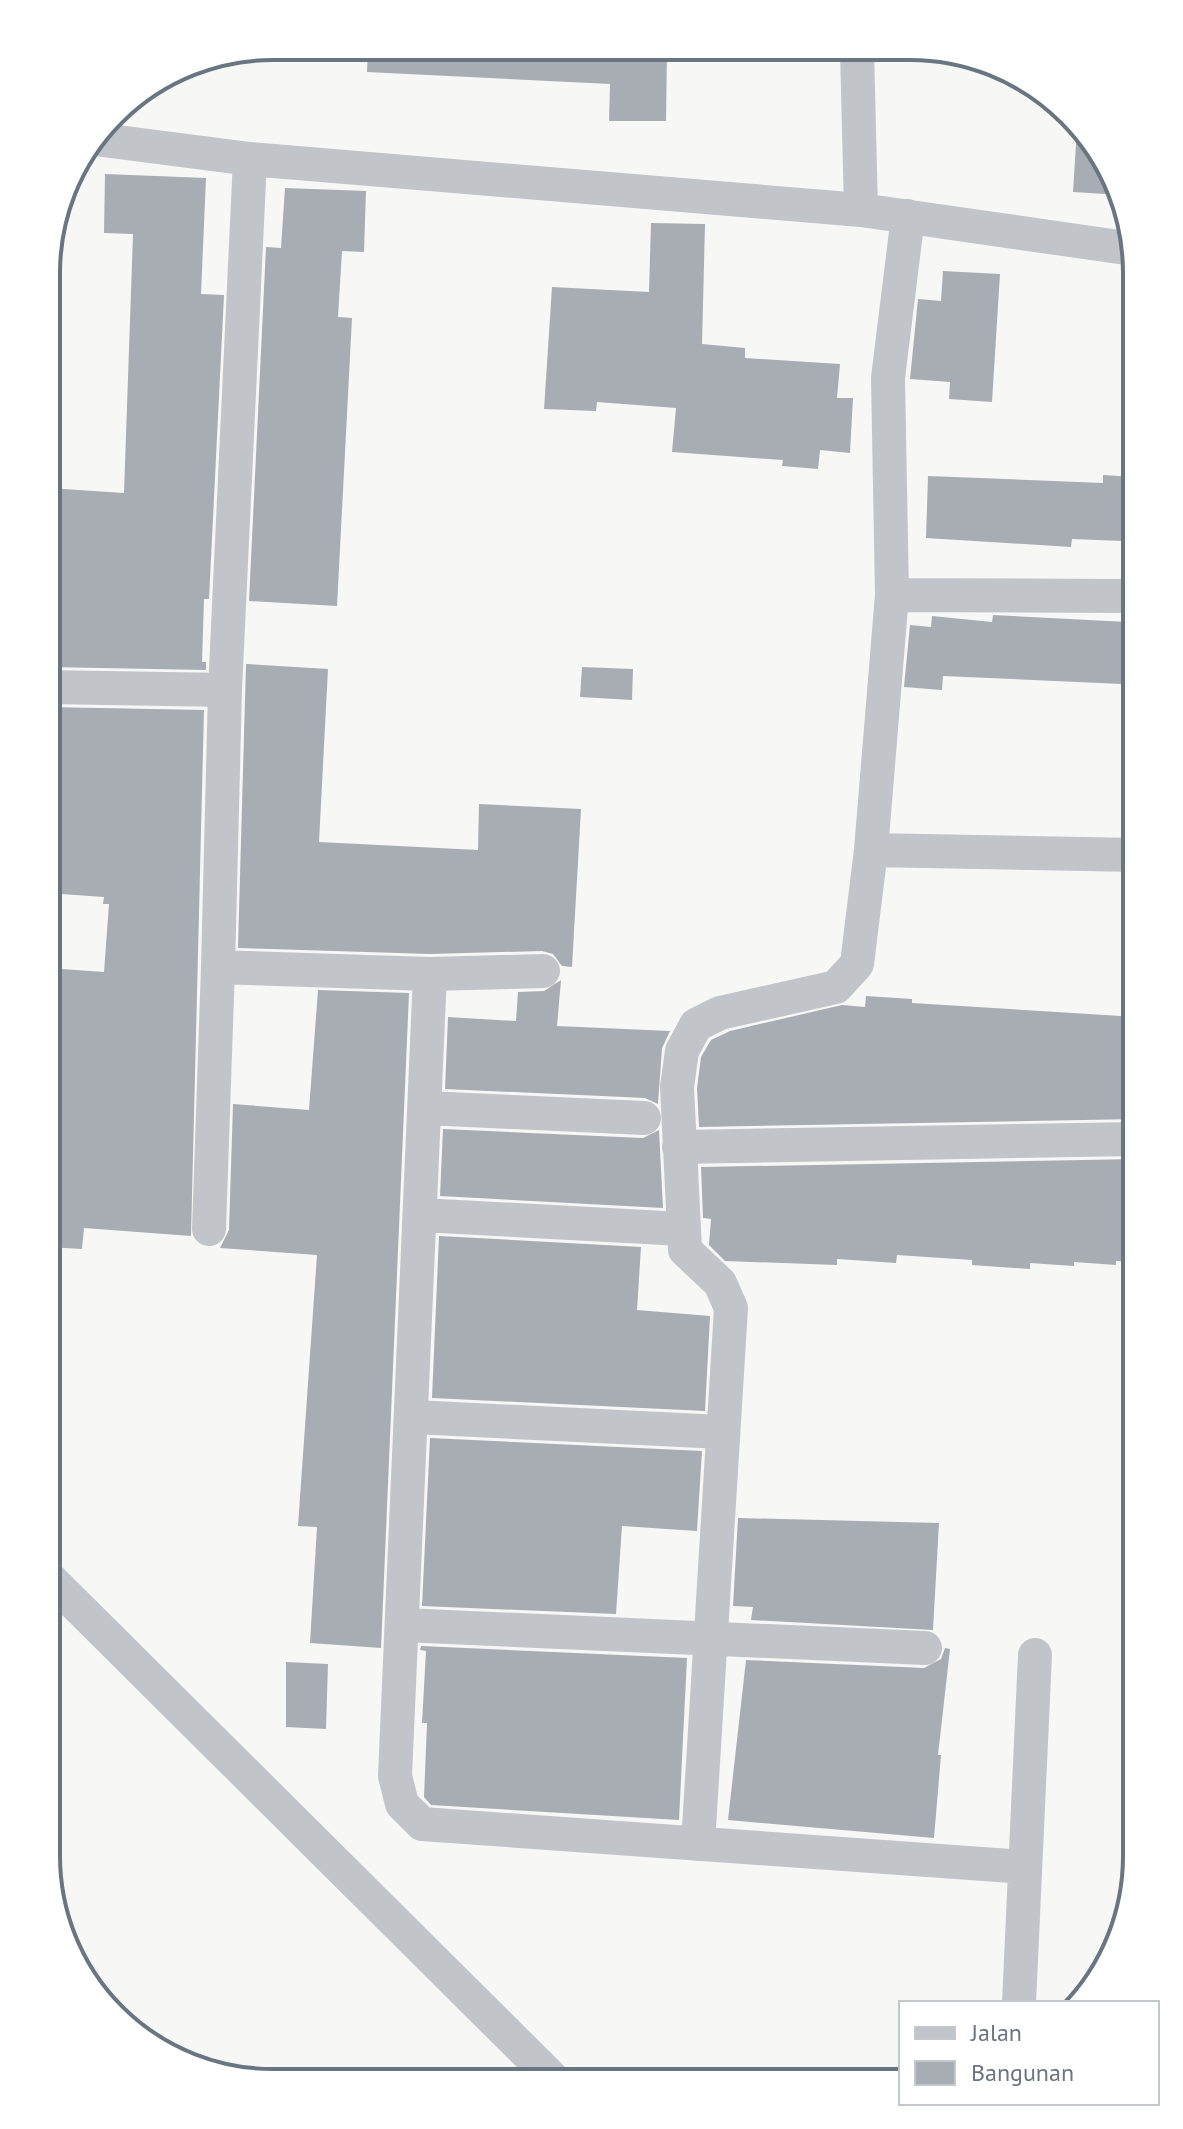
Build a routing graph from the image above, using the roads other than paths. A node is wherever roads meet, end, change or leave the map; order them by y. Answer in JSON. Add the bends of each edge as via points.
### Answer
{"nodes":[{"id":1,"x":857,"y":60,"type":"edge"},
{"id":2,"x":111,"y":134,"type":"edge"},
{"id":3,"x":250,"y":159,"type":"junction"},
{"id":4,"x":861,"y":210,"type":"junction"},
{"id":5,"x":908,"y":216,"type":"junction"},
{"id":6,"x":1121,"y":247,"type":"edge"},
{"id":7,"x":892,"y":595,"type":"junction"},
{"id":8,"x":1123,"y":596,"type":"edge"},
{"id":9,"x":60,"y":687,"type":"edge"},
{"id":10,"x":225,"y":690,"type":"junction"},
{"id":11,"x":871,"y":850,"type":"junction"},
{"id":12,"x":1123,"y":855,"type":"edge"},
{"id":13,"x":218,"y":967,"type":"junction"},
{"id":14,"x":543,"y":971,"type":"dead end"},
{"id":15,"x":430,"y":974,"type":"junction"},
{"id":16,"x":425,"y":1108,"type":"junction"},
{"id":17,"x":644,"y":1118,"type":"dead end"},
{"id":18,"x":1123,"y":1139,"type":"edge"},
{"id":19,"x":679,"y":1147,"type":"junction"},
{"id":20,"x":421,"y":1215,"type":"junction"},
{"id":21,"x":209,"y":1229,"type":"dead end"},
{"id":22,"x":683,"y":1229,"type":"junction"},
{"id":23,"x":413,"y":1417,"type":"junction"},
{"id":24,"x":722,"y":1432,"type":"junction"},
{"id":25,"x":60,"y":1589,"type":"edge"},
{"id":26,"x":403,"y":1625,"type":"junction"},
{"id":27,"x":710,"y":1641,"type":"junction"},
{"id":28,"x":925,"y":1648,"type":"dead end"},
{"id":29,"x":1035,"y":1655,"type":"dead end"},
{"id":30,"x":698,"y":1844,"type":"junction"},
{"id":31,"x":1025,"y":1867,"type":"junction"},
{"id":32,"x":1019,"y":2001,"type":"edge"},
{"id":33,"x":543,"y":2069,"type":"edge"}],
"edges":[{"from":1,"to":4,"type":"street"},
{"from":2,"to":3,"type":"street"},
{"from":3,"to":4,"type":"street"},
{"from":3,"to":10,"type":"street"},
{"from":4,"to":5,"type":"street"},
{"from":5,"to":6,"type":"street"},
{"from":5,"to":7,"type":"street","via":[[888,378]]},
{"from":7,"to":8,"type":"street"},
{"from":7,"to":11,"type":"street"},
{"from":9,"to":10,"type":"street"},
{"from":10,"to":13,"type":"street"},
{"from":11,"to":12,"type":"street"},
{"from":11,"to":19,"type":"street","via":[[857,964],[836,987],[720,1013],[696,1025],[682,1051]]},
{"from":13,"to":15,"type":"street"},
{"from":13,"to":21,"type":"street"},
{"from":14,"to":15,"type":"street"},
{"from":15,"to":16,"type":"street"},
{"from":16,"to":17,"type":"street"},
{"from":16,"to":20,"type":"street"},
{"from":18,"to":19,"type":"street"},
{"from":19,"to":22,"type":"street"},
{"from":20,"to":22,"type":"street"},
{"from":20,"to":23,"type":"street"},
{"from":22,"to":24,"type":"street","via":[[685,1250],[720,1283],[731,1308]]},
{"from":23,"to":24,"type":"street"},
{"from":23,"to":26,"type":"street"},
{"from":24,"to":27,"type":"street"},
{"from":25,"to":33,"type":"street"},
{"from":26,"to":27,"type":"street"},
{"from":26,"to":30,"type":"street","via":[[395,1776],[402,1804],[422,1824]]},
{"from":27,"to":28,"type":"street"},
{"from":27,"to":30,"type":"street"},
{"from":29,"to":31,"type":"street"},
{"from":30,"to":31,"type":"street"},
{"from":31,"to":32,"type":"street"}]}
